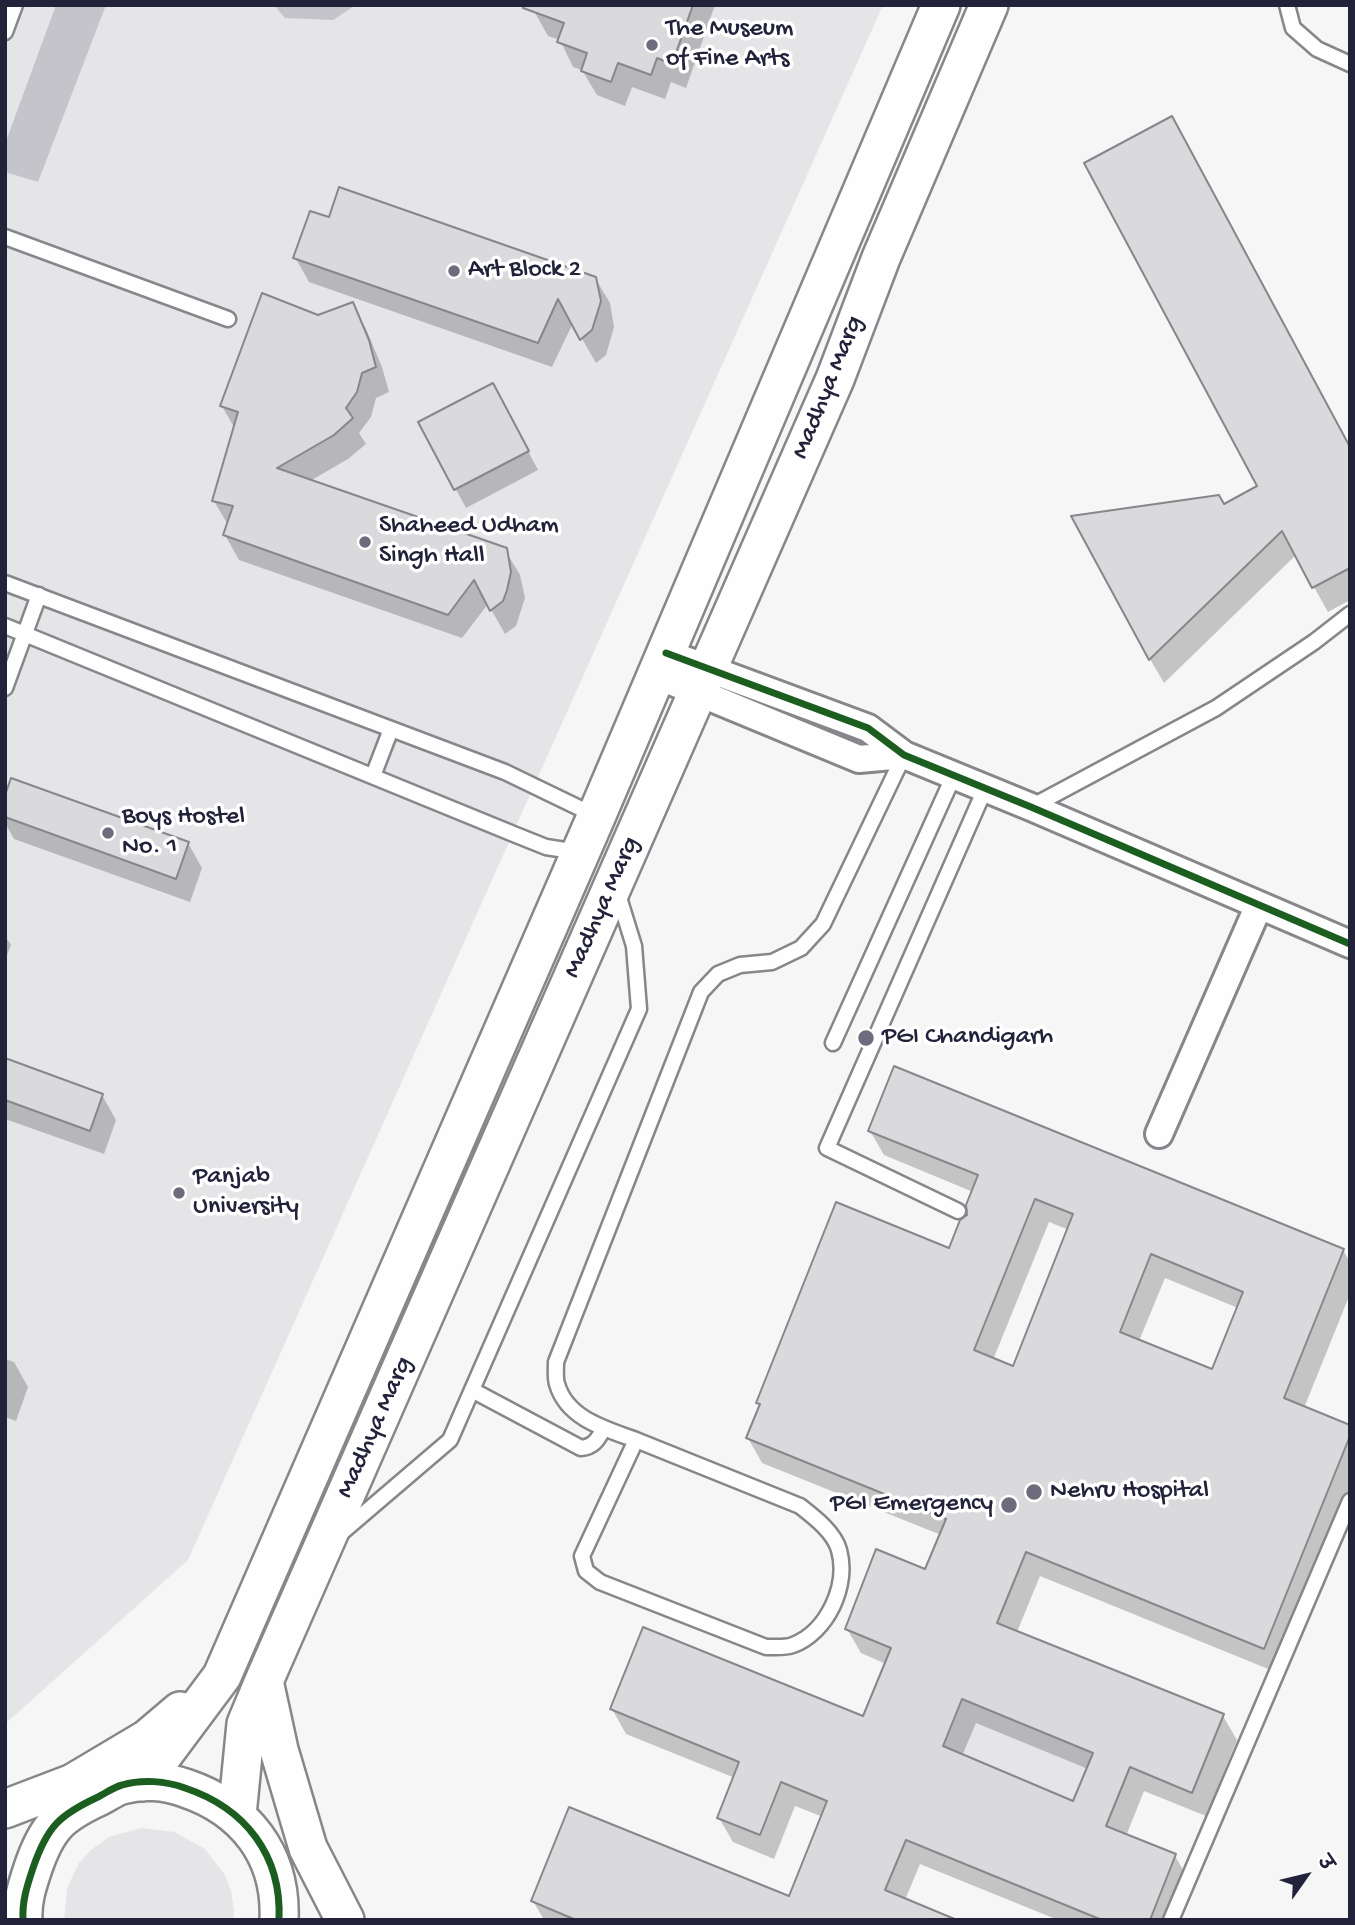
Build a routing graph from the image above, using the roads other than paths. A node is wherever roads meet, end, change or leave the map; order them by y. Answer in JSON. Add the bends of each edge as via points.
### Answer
{"nodes":[{"id":1,"x":15,"y":5,"type":"edge"},
{"id":2,"x":941,"y":5,"type":"edge"},
{"id":3,"x":989,"y":5,"type":"edge"},
{"id":4,"x":1287,"y":5,"type":"edge"},
{"id":5,"x":5,"y":32,"type":"edge"},
{"id":6,"x":1350,"y":64,"type":"edge"},
{"id":7,"x":5,"y":237,"type":"edge"},
{"id":8,"x":228,"y":319,"type":"dead end"},
{"id":9,"x":5,"y":583,"type":"edge"},
{"id":10,"x":39,"y":595,"type":"junction"},
{"id":11,"x":1350,"y":614,"type":"edge"},
{"id":12,"x":5,"y":626,"type":"edge"},
{"id":13,"x":24,"y":633,"type":"junction"},
{"id":14,"x":661,"y":664,"type":"junction"},
{"id":15,"x":702,"y":681,"type":"junction"},
{"id":16,"x":5,"y":688,"type":"edge"},
{"id":17,"x":391,"y":729,"type":"junction"},
{"id":18,"x":904,"y":755,"type":"junction"},
{"id":19,"x":954,"y":775,"type":"junction"},
{"id":20,"x":373,"y":776,"type":"junction"},
{"id":21,"x":985,"y":789,"type":"junction"},
{"id":22,"x":1031,"y":807,"type":"junction"},
{"id":23,"x":596,"y":817,"type":"junction"},
{"id":24,"x":580,"y":852,"type":"junction"},
{"id":25,"x":614,"y":883,"type":"junction"},
{"id":26,"x":1259,"y":905,"type":"junction"},
{"id":27,"x":1350,"y":944,"type":"edge"},
{"id":28,"x":833,"y":1043,"type":"dead end"},
{"id":29,"x":1159,"y":1134,"type":"dead end"},
{"id":30,"x":958,"y":1211,"type":"dead end"},
{"id":31,"x":472,"y":1390,"type":"junction"},
{"id":32,"x":604,"y":1428,"type":"junction"},
{"id":33,"x":636,"y":1440,"type":"junction"},
{"id":34,"x":1350,"y":1501,"type":"edge"},
{"id":35,"x":323,"y":1548,"type":"junction"},
{"id":36,"x":222,"y":1676,"type":"junction"},
{"id":37,"x":264,"y":1681,"type":"junction"},
{"id":38,"x":143,"y":1782,"type":"junction"},
{"id":39,"x":5,"y":1809,"type":"edge"},
{"id":40,"x":237,"y":1815,"type":"junction"},
{"id":41,"x":5,"y":1830,"type":"edge"},
{"id":42,"x":49,"y":1832,"type":"junction"},
{"id":43,"x":17,"y":1911,"type":"edge"},
{"id":44,"x":279,"y":1920,"type":"edge"},
{"id":45,"x":345,"y":1920,"type":"edge"},
{"id":46,"x":1171,"y":1920,"type":"edge"}],
"edges":[{"from":1,"to":5,"type":"lane"},
{"from":2,"to":14,"type":"main road","name":"Madhya Marg"},
{"from":3,"to":15,"type":"main road","name":"Madhya Marg","via":[[881,258],[835,379]]},
{"from":4,"to":6,"type":"lane","via":[[1293,28],[1317,49]]},
{"from":7,"to":8,"type":"lane"},
{"from":9,"to":10,"type":"lane"},
{"from":10,"to":13,"type":"lane"},
{"from":10,"to":17,"type":"lane"},
{"from":11,"to":22,"type":"lane","via":[[1216,708]]},
{"from":12,"to":13,"type":"lane"},
{"from":13,"to":16,"type":"lane"},
{"from":13,"to":20,"type":"lane"},
{"from":14,"to":15,"type":"street"},
{"from":14,"to":23,"type":"main road","name":"Madhya Marg"},
{"from":15,"to":18,"type":"street","via":[[868,728]]},
{"from":15,"to":25,"type":"main road","name":"Madhya Marg"},
{"from":17,"to":20,"type":"lane"},
{"from":17,"to":23,"type":"lane","via":[[505,772]]},
{"from":18,"to":19,"type":"street"},
{"from":18,"to":32,"type":"lane","via":[[823,924],[801,948],[772,962],[740,965],[718,974],[701,992],[556,1362],[556,1384],[568,1404]]},
{"from":19,"to":21,"type":"street"},
{"from":19,"to":28,"type":"lane"},
{"from":20,"to":24,"type":"lane","via":[[547,847]]},
{"from":21,"to":22,"type":"street"},
{"from":21,"to":30,"type":"lane","via":[[827,1148]]},
{"from":22,"to":26,"type":"street"},
{"from":23,"to":24,"type":"main road","name":"Madhya Marg"},
{"from":24,"to":36,"type":"main road","name":"Madhya Marg"},
{"from":25,"to":31,"type":"lane","via":[[634,946],[639,1009]]},
{"from":25,"to":35,"type":"main road","name":"Madhya Marg"},
{"from":26,"to":27,"type":"street"},
{"from":26,"to":29,"type":"street"},
{"from":31,"to":32,"type":"lane","via":[[581,1448],[597,1441]]},
{"from":31,"to":35,"type":"lane","via":[[450,1440]]},
{"from":32,"to":33,"type":"lane"},
{"from":33,"to":33,"type":"lane","via":[[800,1506],[821,1522],[839,1549],[842,1578],[830,1611],[815,1633],[791,1646],[766,1647],[600,1582],[586,1572],[582,1556]]},
{"from":34,"to":46,"type":"lane"},
{"from":35,"to":37,"type":"main road","name":"Madhya Marg"},
{"from":36,"to":38,"type":"main road","name":"Madhya Marg"},
{"from":36,"to":39,"type":"main road","via":[[146,1739],[73,1783]]},
{"from":37,"to":40,"type":"main road","name":"Madhya Marg","via":[[246,1724]]},
{"from":37,"to":45,"type":"main road","via":[[308,1847]]},
{"from":38,"to":40,"type":"main road","via":[[174,1784],[209,1796]]},
{"from":38,"to":42,"type":"main road","via":[[122,1785],[71,1810]]},
{"from":40,"to":44,"type":"main road","via":[[265,1851],[278,1887]]},
{"from":41,"to":42,"type":"main road"},
{"from":42,"to":43,"type":"main road"}]}
